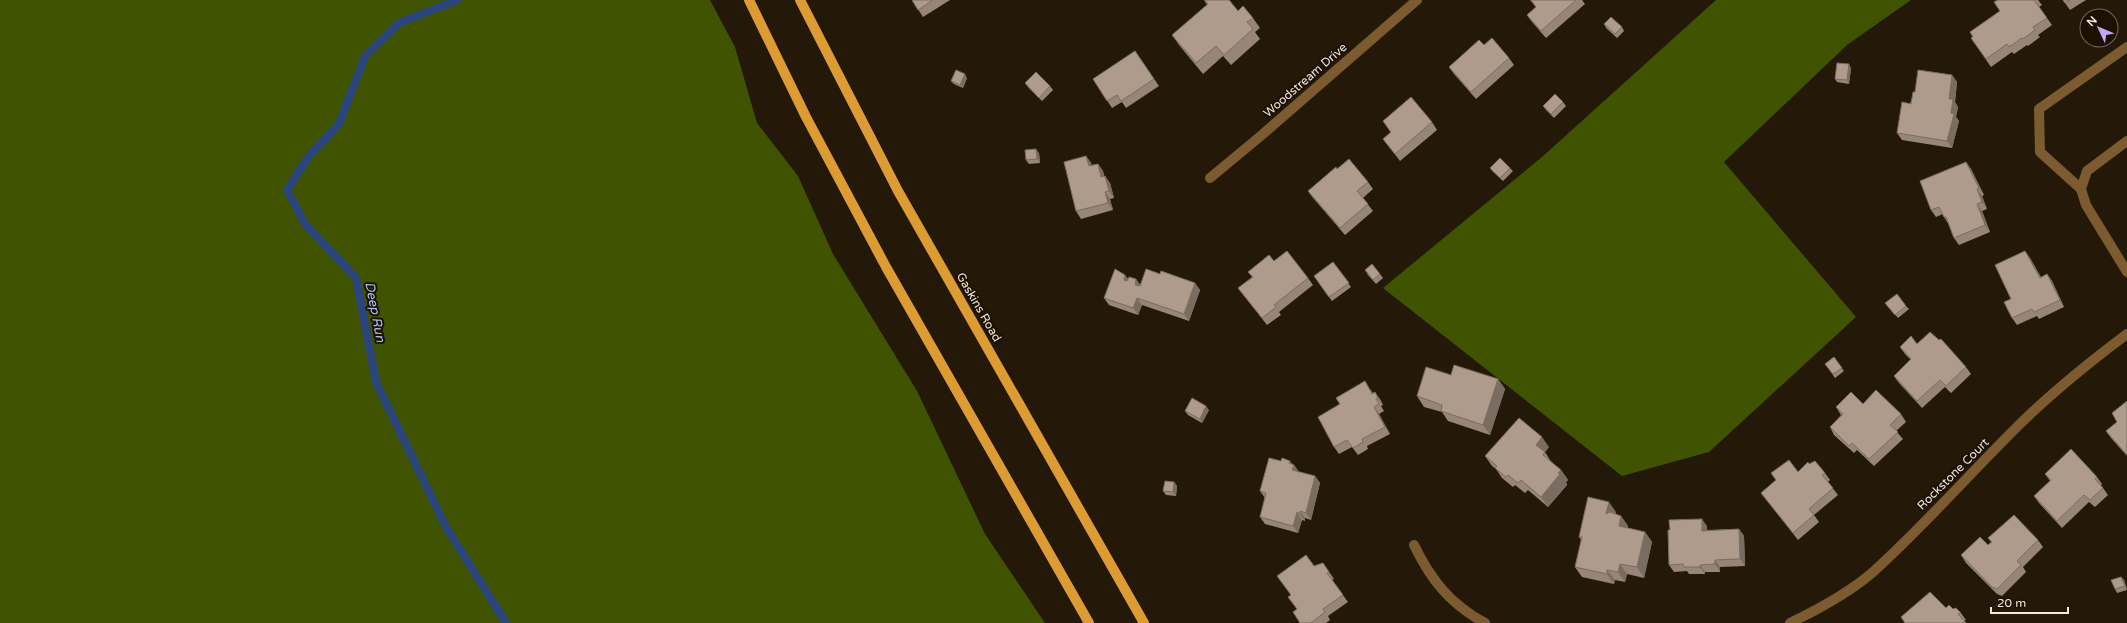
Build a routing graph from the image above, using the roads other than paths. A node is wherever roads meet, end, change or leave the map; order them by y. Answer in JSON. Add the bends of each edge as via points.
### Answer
{"nodes":[{"id":1,"x":749,"y":0,"type":"edge"},
{"id":2,"x":800,"y":0,"type":"edge"},
{"id":3,"x":1417,"y":0,"type":"edge"},
{"id":4,"x":2127,"y":47,"type":"edge"},
{"id":5,"x":2127,"y":141,"type":"edge"},
{"id":6,"x":1210,"y":178,"type":"dead end"},
{"id":7,"x":2081,"y":189,"type":"junction"},
{"id":8,"x":2127,"y":272,"type":"edge"},
{"id":9,"x":2127,"y":334,"type":"edge"},
{"id":10,"x":1414,"y":544,"type":"dead end"},
{"id":11,"x":1089,"y":623,"type":"edge"},
{"id":12,"x":1144,"y":623,"type":"edge"},
{"id":13,"x":1485,"y":623,"type":"edge"},
{"id":14,"x":1790,"y":623,"type":"edge"}],
"edges":[{"from":1,"to":11,"type":"main road","via":[[806,117],[886,267]]},
{"from":2,"to":12,"type":"main road","name":"Gaskins Road","via":[[902,198]]},
{"from":3,"to":6,"type":"street","name":"Woodstream Drive"},
{"from":4,"to":7,"type":"street","via":[[2039,109],[2040,152]]},
{"from":5,"to":7,"type":"street","via":[[2087,171]]},
{"from":7,"to":8,"type":"street","via":[[2086,205]]},
{"from":9,"to":14,"type":"street","name":"Rockstone Court","via":[[2023,421],[1872,573],[1837,597]]},
{"from":10,"to":13,"type":"street","via":[[1424,566],[1450,599]]}]}
